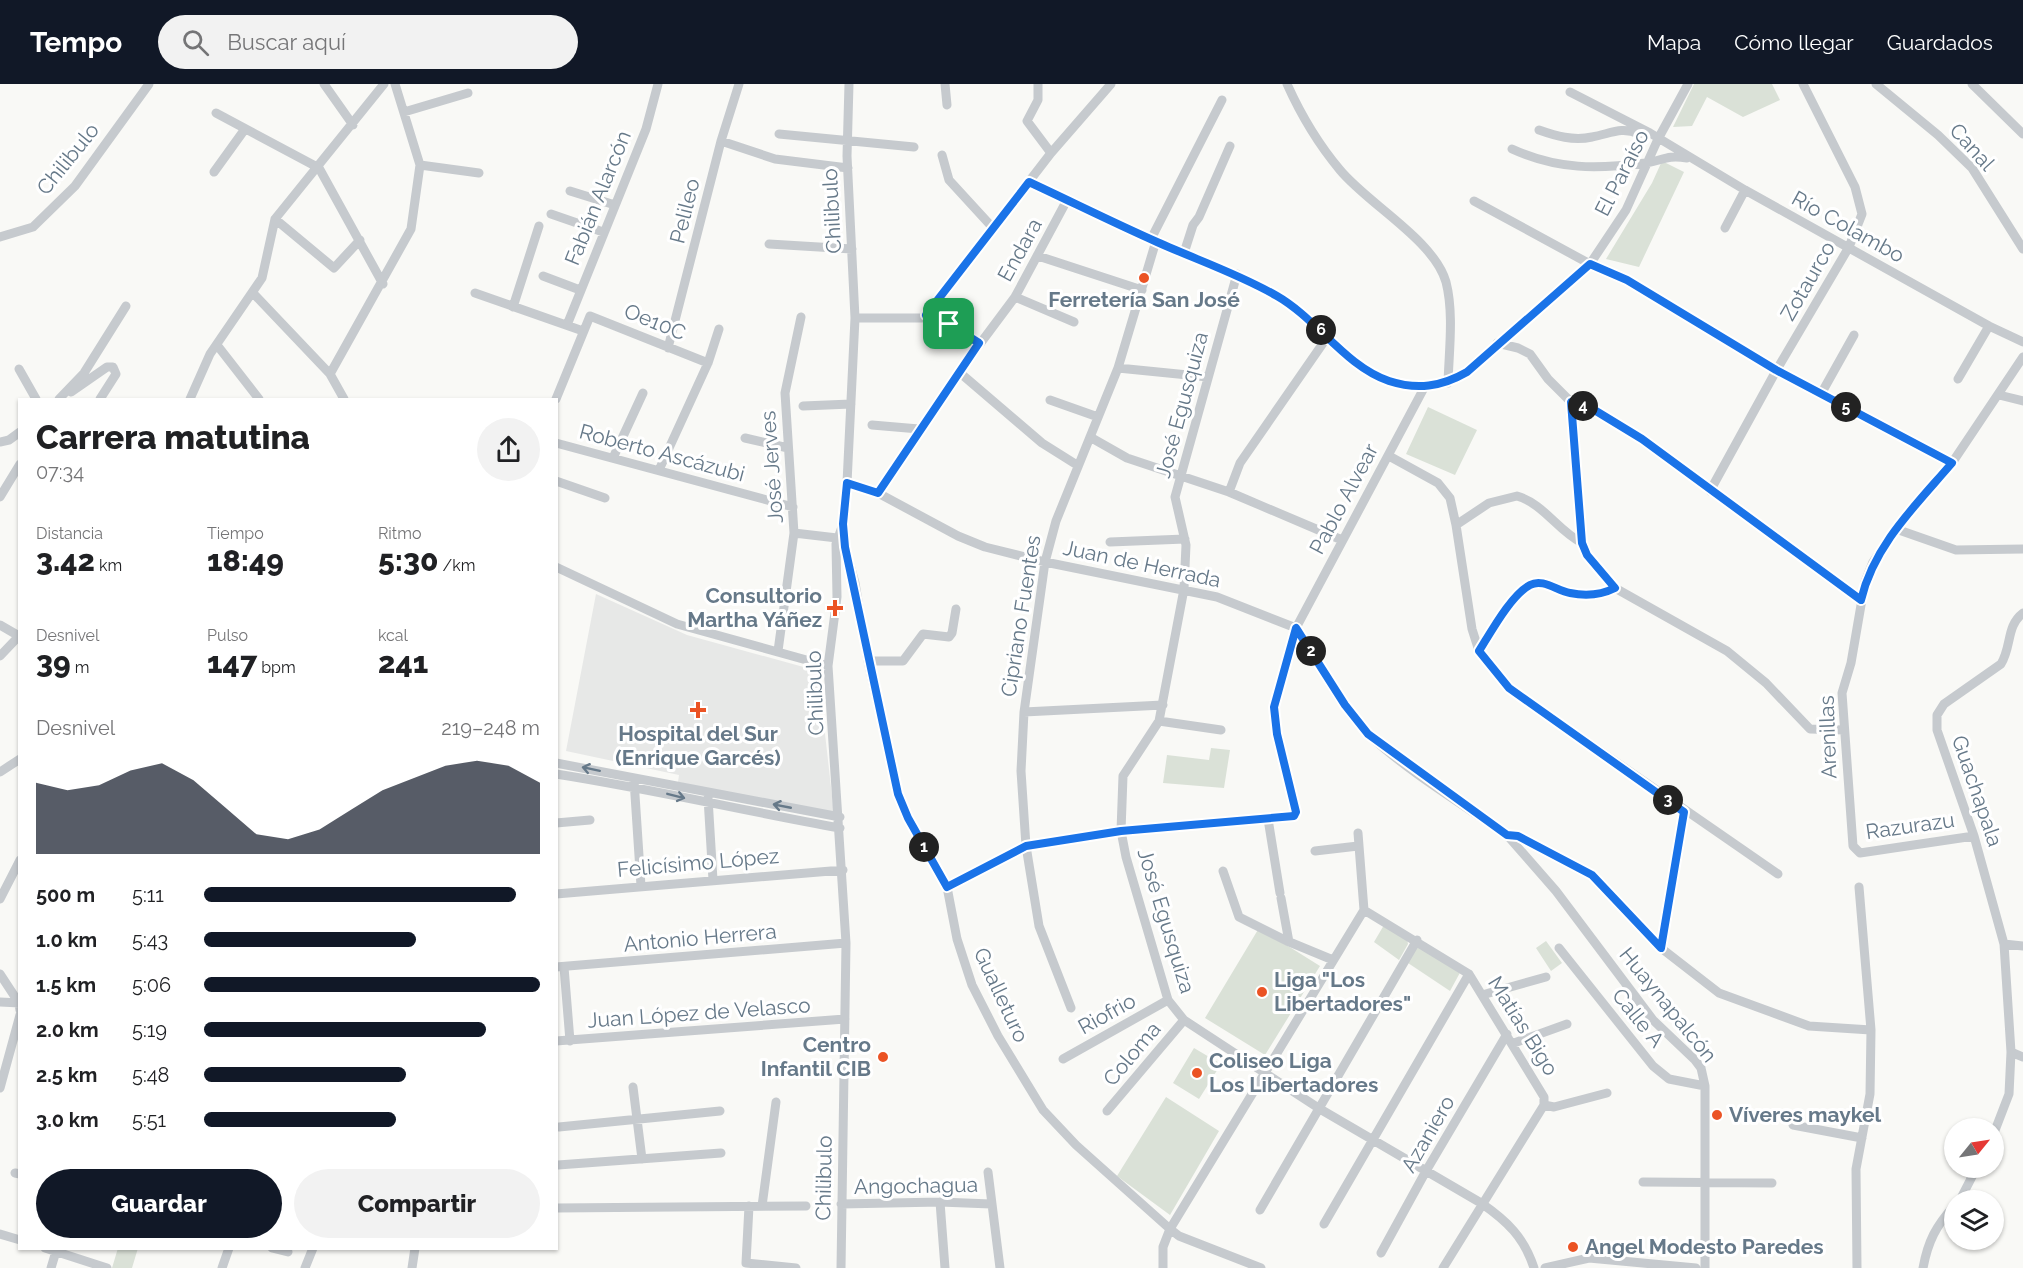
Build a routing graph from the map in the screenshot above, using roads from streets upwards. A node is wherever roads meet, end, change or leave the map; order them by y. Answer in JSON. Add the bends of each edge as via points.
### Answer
{"nodes":[{"id":1,"x":149,"y":84,"type":"edge"},
{"id":2,"x":324,"y":84,"type":"edge"},
{"id":3,"x":384,"y":84,"type":"edge"},
{"id":4,"x":395,"y":84,"type":"edge"},
{"id":5,"x":658,"y":84,"type":"edge"},
{"id":6,"x":739,"y":84,"type":"edge"},
{"id":7,"x":849,"y":84,"type":"edge"},
{"id":8,"x":945,"y":84,"type":"edge"},
{"id":9,"x":1038,"y":84,"type":"edge"},
{"id":10,"x":1112,"y":84,"type":"edge"},
{"id":11,"x":1287,"y":84,"type":"edge"},
{"id":12,"x":1688,"y":84,"type":"edge"},
{"id":13,"x":1803,"y":84,"type":"edge"},
{"id":14,"x":1876,"y":84,"type":"edge"},
{"id":15,"x":1972,"y":84,"type":"edge"},
{"id":16,"x":1570,"y":92,"type":"dead end"},
{"id":17,"x":468,"y":93,"type":"dead end"},
{"id":18,"x":1222,"y":100,"type":"dead end"},
{"id":19,"x":947,"y":105,"type":"dead end"},
{"id":20,"x":404,"y":112,"type":"junction"},
{"id":21,"x":216,"y":113,"type":"dead end"},
{"id":22,"x":353,"y":125,"type":"junction"},
{"id":23,"x":245,"y":129,"type":"junction"},
{"id":24,"x":1539,"y":130,"type":"dead end"},
{"id":25,"x":779,"y":134,"type":"dead end"},
{"id":26,"x":2023,"y":134,"type":"edge"},
{"id":27,"x":1654,"y":136,"type":"junction"},
{"id":28,"x":847,"y":140,"type":"junction"},
{"id":29,"x":722,"y":141,"type":"junction"},
{"id":30,"x":1230,"y":146,"type":"dead end"},
{"id":31,"x":914,"y":147,"type":"dead end"},
{"id":32,"x":1512,"y":149,"type":"dead end"},
{"id":33,"x":1051,"y":153,"type":"junction"},
{"id":34,"x":942,"y":155,"type":"dead end"},
{"id":35,"x":1692,"y":159,"type":"junction"},
{"id":36,"x":1648,"y":163,"type":"junction"},
{"id":37,"x":420,"y":165,"type":"junction"},
{"id":38,"x":319,"y":168,"type":"junction"},
{"id":39,"x":848,"y":168,"type":"junction"},
{"id":40,"x":214,"y":172,"type":"dead end"},
{"id":41,"x":479,"y":173,"type":"dead end"},
{"id":42,"x":1029,"y":182,"type":"junction"},
{"id":43,"x":1745,"y":190,"type":"junction"},
{"id":44,"x":570,"y":191,"type":"dead end"},
{"id":45,"x":1067,"y":200,"type":"junction"},
{"id":46,"x":1474,"y":201,"type":"dead end"},
{"id":47,"x":615,"y":205,"type":"junction"},
{"id":48,"x":551,"y":214,"type":"dead end"},
{"id":49,"x":275,"y":219,"type":"junction"},
{"id":50,"x":539,"y":226,"type":"dead end"},
{"id":51,"x":993,"y":228,"type":"junction"},
{"id":52,"x":1725,"y":228,"type":"dead end"},
{"id":53,"x":603,"y":232,"type":"junction"},
{"id":54,"x":0,"y":237,"type":"edge"},
{"id":55,"x":360,"y":240,"type":"junction"},
{"id":56,"x":1153,"y":240,"type":"junction"},
{"id":57,"x":769,"y":244,"type":"dead end"},
{"id":58,"x":1849,"y":247,"type":"junction"},
{"id":59,"x":852,"y":249,"type":"junction"},
{"id":60,"x":2023,"y":249,"type":"edge"},
{"id":61,"x":1184,"y":253,"type":"junction"},
{"id":62,"x":1038,"y":256,"type":"junction"},
{"id":63,"x":1590,"y":264,"type":"junction"},
{"id":64,"x":1236,"y":274,"type":"junction"},
{"id":65,"x":543,"y":276,"type":"dead end"},
{"id":66,"x":383,"y":284,"type":"junction"},
{"id":67,"x":580,"y":290,"type":"junction"},
{"id":68,"x":1142,"y":290,"type":"junction"},
{"id":69,"x":253,"y":293,"type":"junction"},
{"id":70,"x":475,"y":293,"type":"dead end"},
{"id":71,"x":1015,"y":297,"type":"junction"},
{"id":72,"x":126,"y":306,"type":"dead end"},
{"id":73,"x":513,"y":307,"type":"junction"},
{"id":74,"x":926,"y":315,"type":"junction"},
{"id":75,"x":801,"y":317,"type":"dead end"},
{"id":76,"x":855,"y":318,"type":"junction"},
{"id":77,"x":1074,"y":322,"type":"dead end"},
{"id":78,"x":567,"y":325,"type":"junction"},
{"id":79,"x":1989,"y":326,"type":"junction"},
{"id":80,"x":718,"y":329,"type":"dead end"},
{"id":81,"x":583,"y":331,"type":"junction"},
{"id":82,"x":1854,"y":335,"type":"dead end"},
{"id":83,"x":1328,"y":336,"type":"junction"},
{"id":84,"x":2023,"y":342,"type":"edge"},
{"id":85,"x":979,"y":343,"type":"junction"},
{"id":86,"x":1497,"y":343,"type":"junction"},
{"id":87,"x":217,"y":345,"type":"junction"},
{"id":88,"x":669,"y":348,"type":"junction"},
{"id":89,"x":2023,"y":357,"type":"edge"},
{"id":90,"x":708,"y":363,"type":"junction"},
{"id":91,"x":1118,"y":368,"type":"junction"},
{"id":92,"x":19,"y":369,"type":"dead end"},
{"id":93,"x":1776,"y":370,"type":"junction"},
{"id":94,"x":959,"y":372,"type":"junction"},
{"id":95,"x":330,"y":374,"type":"junction"},
{"id":96,"x":1208,"y":377,"type":"junction"},
{"id":97,"x":1958,"y":379,"type":"dead end"},
{"id":98,"x":1448,"y":383,"type":"junction"},
{"id":99,"x":1424,"y":388,"type":"junction"},
{"id":100,"x":643,"y":393,"type":"dead end"},
{"id":101,"x":1821,"y":394,"type":"junction"},
{"id":102,"x":1999,"y":395,"type":"junction"},
{"id":103,"x":35,"y":398,"type":"edge"},
{"id":104,"x":61,"y":398,"type":"edge"},
{"id":105,"x":61,"y":398,"type":"edge"},
{"id":106,"x":101,"y":398,"type":"edge"},
{"id":107,"x":190,"y":398,"type":"edge"},
{"id":108,"x":258,"y":398,"type":"edge"},
{"id":109,"x":343,"y":398,"type":"edge"},
{"id":110,"x":556,"y":398,"type":"edge"},
{"id":111,"x":1050,"y":400,"type":"dead end"},
{"id":112,"x":2023,"y":401,"type":"edge"},
{"id":113,"x":1571,"y":402,"type":"junction"},
{"id":114,"x":851,"y":404,"type":"junction"},
{"id":115,"x":803,"y":406,"type":"dead end"},
{"id":116,"x":1098,"y":417,"type":"junction"},
{"id":117,"x":872,"y":425,"type":"dead end"},
{"id":118,"x":919,"y":429,"type":"junction"},
{"id":119,"x":18,"y":433,"type":"edge"},
{"id":120,"x":1090,"y":437,"type":"junction"},
{"id":121,"x":745,"y":438,"type":"dead end"},
{"id":122,"x":0,"y":442,"type":"edge"},
{"id":123,"x":558,"y":444,"type":"edge"},
{"id":124,"x":788,"y":448,"type":"junction"},
{"id":125,"x":1389,"y":456,"type":"junction"},
{"id":126,"x":613,"y":458,"type":"junction"},
{"id":127,"x":1952,"y":463,"type":"junction"},
{"id":128,"x":1077,"y":465,"type":"junction"},
{"id":129,"x":18,"y":468,"type":"edge"},
{"id":130,"x":659,"y":470,"type":"junction"},
{"id":131,"x":1181,"y":475,"type":"junction"},
{"id":132,"x":558,"y":482,"type":"edge"},
{"id":133,"x":847,"y":483,"type":"junction"},
{"id":134,"x":1710,"y":491,"type":"junction"},
{"id":135,"x":1229,"y":492,"type":"junction"},
{"id":136,"x":878,"y":493,"type":"junction"},
{"id":137,"x":0,"y":497,"type":"edge"},
{"id":138,"x":605,"y":498,"type":"dead end"},
{"id":139,"x":793,"y":507,"type":"junction"},
{"id":140,"x":843,"y":524,"type":"junction"},
{"id":141,"x":1456,"y":525,"type":"junction"},
{"id":142,"x":1896,"y":529,"type":"junction"},
{"id":143,"x":794,"y":534,"type":"junction"},
{"id":144,"x":837,"y":538,"type":"junction"},
{"id":145,"x":1185,"y":539,"type":"junction"},
{"id":146,"x":1341,"y":540,"type":"junction"},
{"id":147,"x":1110,"y":542,"type":"dead end"},
{"id":148,"x":1582,"y":543,"type":"junction"},
{"id":149,"x":2023,"y":549,"type":"edge"},
{"id":150,"x":1045,"y":562,"type":"junction"},
{"id":151,"x":558,"y":568,"type":"edge"},
{"id":152,"x":1615,"y":588,"type":"junction"},
{"id":153,"x":1184,"y":589,"type":"junction"},
{"id":154,"x":1861,"y":600,"type":"junction"},
{"id":155,"x":956,"y":609,"type":"dead end"},
{"id":156,"x":2023,"y":613,"type":"edge"},
{"id":157,"x":0,"y":625,"type":"edge"},
{"id":158,"x":1296,"y":628,"type":"junction"},
{"id":159,"x":18,"y":634,"type":"edge"},
{"id":160,"x":18,"y":636,"type":"edge"},
{"id":161,"x":778,"y":651,"type":"junction"},
{"id":162,"x":1479,"y":651,"type":"junction"},
{"id":163,"x":0,"y":656,"type":"edge"},
{"id":164,"x":868,"y":661,"type":"junction"},
{"id":165,"x":828,"y":666,"type":"junction"},
{"id":166,"x":1162,"y":705,"type":"junction"},
{"id":167,"x":1024,"y":712,"type":"junction"},
{"id":168,"x":1159,"y":721,"type":"junction"},
{"id":169,"x":1221,"y":730,"type":"dead end"},
{"id":170,"x":1844,"y":730,"type":"junction"},
{"id":171,"x":18,"y":760,"type":"edge"},
{"id":172,"x":558,"y":763,"type":"edge"},
{"id":173,"x":0,"y":772,"type":"edge"},
{"id":174,"x":558,"y":774,"type":"edge"},
{"id":175,"x":634,"y":782,"type":"junction"},
{"id":176,"x":708,"y":792,"type":"junction"},
{"id":177,"x":709,"y":804,"type":"junction"},
{"id":178,"x":1684,"y":812,"type":"junction"},
{"id":179,"x":840,"y":817,"type":"junction"},
{"id":180,"x":1268,"y":819,"type":"junction"},
{"id":181,"x":590,"y":820,"type":"dead end"},
{"id":182,"x":558,"y":823,"type":"edge"},
{"id":183,"x":840,"y":828,"type":"junction"},
{"id":184,"x":1121,"y":831,"type":"junction"},
{"id":185,"x":1358,"y":833,"type":"dead end"},
{"id":186,"x":1507,"y":835,"type":"junction"},
{"id":187,"x":1974,"y":836,"type":"junction"},
{"id":188,"x":1026,"y":846,"type":"junction"},
{"id":189,"x":1358,"y":846,"type":"junction"},
{"id":190,"x":1853,"y":846,"type":"joint"},
{"id":191,"x":1315,"y":851,"type":"dead end"},
{"id":192,"x":18,"y":864,"type":"edge"},
{"id":193,"x":843,"y":870,"type":"junction"},
{"id":194,"x":1223,"y":871,"type":"dead end"},
{"id":195,"x":1778,"y":874,"type":"dead end"},
{"id":196,"x":713,"y":880,"type":"junction"},
{"id":197,"x":641,"y":886,"type":"junction"},
{"id":198,"x":947,"y":887,"type":"junction"},
{"id":199,"x":1859,"y":887,"type":"dead end"},
{"id":200,"x":558,"y":894,"type":"edge"},
{"id":201,"x":0,"y":898,"type":"edge"},
{"id":202,"x":1363,"y":911,"type":"junction"},
{"id":203,"x":1417,"y":940,"type":"junction"},
{"id":204,"x":1289,"y":942,"type":"junction"},
{"id":205,"x":846,"y":943,"type":"junction"},
{"id":206,"x":2004,"y":944,"type":"junction"},
{"id":207,"x":2023,"y":946,"type":"edge"},
{"id":208,"x":1559,"y":948,"type":"dead end"},
{"id":209,"x":1661,"y":948,"type":"junction"},
{"id":210,"x":1333,"y":960,"type":"junction"},
{"id":211,"x":560,"y":967,"type":"edge"},
{"id":212,"x":0,"y":974,"type":"edge"},
{"id":213,"x":1469,"y":974,"type":"junction"},
{"id":214,"x":1546,"y":977,"type":"dead end"},
{"id":215,"x":1482,"y":995,"type":"junction"},
{"id":216,"x":1168,"y":1000,"type":"junction"},
{"id":217,"x":18,"y":1001,"type":"edge"},
{"id":218,"x":0,"y":1002,"type":"edge"},
{"id":219,"x":18,"y":1003,"type":"edge"},
{"id":220,"x":1071,"y":1008,"type":"dead end"},
{"id":221,"x":845,"y":1019,"type":"junction"},
{"id":222,"x":1184,"y":1020,"type":"junction"},
{"id":223,"x":18,"y":1022,"type":"edge"},
{"id":224,"x":1567,"y":1024,"type":"dead end"},
{"id":225,"x":1871,"y":1030,"type":"junction"},
{"id":226,"x":1507,"y":1034,"type":"junction"},
{"id":227,"x":558,"y":1041,"type":"edge"},
{"id":228,"x":570,"y":1041,"type":"junction"},
{"id":229,"x":1514,"y":1043,"type":"junction"},
{"id":230,"x":2011,"y":1052,"type":"junction"},
{"id":231,"x":2023,"y":1057,"type":"edge"},
{"id":232,"x":1064,"y":1059,"type":"dead end"},
{"id":233,"x":1264,"y":1073,"type":"junction"},
{"id":234,"x":1705,"y":1086,"type":"junction"},
{"id":235,"x":633,"y":1087,"type":"dead end"},
{"id":236,"x":0,"y":1088,"type":"edge"},
{"id":237,"x":1606,"y":1094,"type":"dead end"},
{"id":238,"x":776,"y":1102,"type":"dead end"},
{"id":239,"x":1544,"y":1105,"type":"junction"},
{"id":240,"x":1320,"y":1109,"type":"junction"},
{"id":241,"x":720,"y":1111,"type":"dead end"},
{"id":242,"x":1107,"y":1111,"type":"dead end"},
{"id":243,"x":2000,"y":1118,"type":"edge"},
{"id":244,"x":1793,"y":1125,"type":"dead end"},
{"id":245,"x":559,"y":1127,"type":"dead end"},
{"id":246,"x":1862,"y":1138,"type":"junction"},
{"id":247,"x":1373,"y":1140,"type":"junction"},
{"id":248,"x":721,"y":1153,"type":"dead end"},
{"id":249,"x":642,"y":1159,"type":"junction"},
{"id":250,"x":558,"y":1165,"type":"dead end"},
{"id":251,"x":1426,"y":1171,"type":"junction"},
{"id":252,"x":988,"y":1172,"type":"dead end"},
{"id":253,"x":1705,"y":1181,"type":"junction"},
{"id":254,"x":1643,"y":1182,"type":"dead end"},
{"id":255,"x":1772,"y":1183,"type":"dead end"},
{"id":256,"x":940,"y":1202,"type":"junction"},
{"id":257,"x":1481,"y":1203,"type":"junction"},
{"id":258,"x":841,"y":1204,"type":"junction"},
{"id":259,"x":991,"y":1204,"type":"junction"},
{"id":260,"x":749,"y":1206,"type":"junction"},
{"id":261,"x":762,"y":1206,"type":"junction"},
{"id":262,"x":806,"y":1206,"type":"dead end"},
{"id":263,"x":558,"y":1208,"type":"edge"},
{"id":264,"x":1260,"y":1210,"type":"dead end"},
{"id":265,"x":1944,"y":1217,"type":"edge"},
{"id":266,"x":1324,"y":1224,"type":"dead end"},
{"id":267,"x":1170,"y":1229,"type":"junction"},
{"id":268,"x":0,"y":1234,"type":"edge"},
{"id":269,"x":18,"y":1239,"type":"edge"},
{"id":270,"x":57,"y":1250,"type":"edge"},
{"id":271,"x":228,"y":1250,"type":"edge"},
{"id":272,"x":280,"y":1250,"type":"edge"},
{"id":273,"x":312,"y":1250,"type":"edge"},
{"id":274,"x":415,"y":1250,"type":"edge"},
{"id":275,"x":288,"y":1252,"type":"dead end"},
{"id":276,"x":1381,"y":1253,"type":"dead end"},
{"id":277,"x":51,"y":1268,"type":"edge"},
{"id":278,"x":107,"y":1268,"type":"edge"},
{"id":279,"x":222,"y":1268,"type":"edge"},
{"id":280,"x":305,"y":1268,"type":"edge"},
{"id":281,"x":412,"y":1268,"type":"edge"},
{"id":282,"x":796,"y":1268,"type":"edge"},
{"id":283,"x":841,"y":1268,"type":"edge"},
{"id":284,"x":945,"y":1268,"type":"edge"},
{"id":285,"x":1000,"y":1268,"type":"edge"},
{"id":286,"x":1163,"y":1268,"type":"edge"},
{"id":287,"x":1261,"y":1268,"type":"edge"},
{"id":288,"x":1443,"y":1268,"type":"edge"},
{"id":289,"x":1534,"y":1268,"type":"edge"},
{"id":290,"x":1545,"y":1268,"type":"edge"},
{"id":291,"x":1696,"y":1268,"type":"edge"},
{"id":292,"x":1706,"y":1268,"type":"edge"},
{"id":293,"x":1857,"y":1268,"type":"edge"},
{"id":294,"x":1923,"y":1268,"type":"edge"}],
"edges":[{"from":1,"to":54,"type":"street","name":"Chilibulo","via":[[75,186],[33,227]]},
{"from":2,"to":22,"type":"street"},
{"from":3,"to":22,"type":"street"},
{"from":4,"to":20,"type":"street"},
{"from":5,"to":47,"type":"street","name":"Fabián Alarcón","via":[[646,129]]},
{"from":6,"to":29,"type":"street","name":"Pelileo"},
{"from":7,"to":28,"type":"street","name":"Chilibulo"},
{"from":8,"to":19,"type":"street"},
{"from":9,"to":33,"type":"street","via":[[1038,100],[1027,121]]},
{"from":10,"to":33,"type":"street"},
{"from":11,"to":98,"type":"street","via":[[1340,170],[1433,256],[1446,282]]},
{"from":12,"to":27,"type":"street","name":"El Paraíso"},
{"from":13,"to":58,"type":"street","name":"Zotaurco","via":[[1860,200],[1862,214]]},
{"from":14,"to":60,"type":"street","name":"Canal","via":[[1972,168]]},
{"from":15,"to":26,"type":"street"},
{"from":16,"to":27,"type":"street","name":"Río Colambo"},
{"from":17,"to":20,"type":"street"},
{"from":18,"to":56,"type":"street","name":"Cipriano Fuentes"},
{"from":20,"to":37,"type":"street"},
{"from":21,"to":23,"type":"street"},
{"from":22,"to":38,"type":"street"},
{"from":23,"to":38,"type":"street"},
{"from":23,"to":40,"type":"street"},
{"from":24,"to":27,"type":"street","via":[[1575,139],[1622,129]]},
{"from":25,"to":28,"type":"street"},
{"from":27,"to":35,"type":"street","name":"Río Colambo"},
{"from":27,"to":36,"type":"street","name":"El Paraíso"},
{"from":28,"to":31,"type":"street"},
{"from":28,"to":39,"type":"street","name":"Chilibulo"},
{"from":29,"to":39,"type":"street","via":[[775,159]]},
{"from":29,"to":88,"type":"street","name":"Pelileo"},
{"from":30,"to":61,"type":"street"},
{"from":32,"to":36,"type":"street","via":[[1540,162],[1573,167]]},
{"from":33,"to":42,"type":"street"},
{"from":34,"to":51,"type":"street","via":[[952,184]]},
{"from":35,"to":36,"type":"street","via":[[1663,157]]},
{"from":35,"to":43,"type":"street","name":"Río Colambo"},
{"from":36,"to":63,"type":"street","name":"El Paraíso","via":[[1626,210]]},
{"from":37,"to":41,"type":"street"},
{"from":37,"to":66,"type":"street","via":[[411,229]]},
{"from":38,"to":49,"type":"street"},
{"from":38,"to":55,"type":"street"},
{"from":39,"to":59,"type":"street","name":"Chilibulo"},
{"from":42,"to":45,"type":"street"},
{"from":42,"to":51,"type":"street"},
{"from":43,"to":52,"type":"street"},
{"from":43,"to":58,"type":"street","name":"Río Colambo"},
{"from":44,"to":47,"type":"street"},
{"from":45,"to":56,"type":"street"},
{"from":45,"to":62,"type":"street","name":"Endara"},
{"from":46,"to":63,"type":"street"},
{"from":47,"to":53,"type":"street","name":"Fabián Alarcón"},
{"from":48,"to":53,"type":"street"},
{"from":49,"to":55,"type":"street","via":[[333,268]]},
{"from":49,"to":69,"type":"street","via":[[264,273]]},
{"from":50,"to":73,"type":"street"},
{"from":51,"to":74,"type":"street"},
{"from":53,"to":67,"type":"street","name":"Fabián Alarcón"},
{"from":55,"to":66,"type":"street"},
{"from":56,"to":61,"type":"street"},
{"from":56,"to":68,"type":"street","name":"Cipriano Fuentes"},
{"from":57,"to":59,"type":"street"},
{"from":58,"to":79,"type":"street","name":"Río Colambo"},
{"from":58,"to":93,"type":"street","name":"Zotaurco"},
{"from":59,"to":76,"type":"street","name":"Chilibulo"},
{"from":61,"to":64,"type":"street"},
{"from":62,"to":68,"type":"street"},
{"from":62,"to":71,"type":"street","name":"Endara"},
{"from":63,"to":86,"type":"street","name":"El Paraíso"},
{"from":63,"to":93,"type":"street","via":[[1627,280]]},
{"from":64,"to":83,"type":"street","via":[[1279,297]]},
{"from":64,"to":96,"type":"street","name":"José Egusquiza"},
{"from":65,"to":67,"type":"street"},
{"from":66,"to":95,"type":"street"},
{"from":67,"to":78,"type":"street","name":"Fabián Alarcón"},
{"from":68,"to":91,"type":"street","name":"Cipriano Fuentes"},
{"from":69,"to":87,"type":"street"},
{"from":69,"to":95,"type":"street"},
{"from":70,"to":73,"type":"street"},
{"from":71,"to":77,"type":"street"},
{"from":71,"to":85,"type":"street","name":"Endara"},
{"from":72,"to":104,"type":"street","via":[[84,373]]},
{"from":73,"to":78,"type":"street"},
{"from":74,"to":76,"type":"street"},
{"from":74,"to":85,"type":"street"},
{"from":75,"to":124,"type":"street","name":"José Jerves","via":[[786,393]]},
{"from":76,"to":114,"type":"street","name":"Chilibulo"},
{"from":78,"to":81,"type":"street"},
{"from":79,"to":84,"type":"street","name":"Río Colambo"},
{"from":79,"to":97,"type":"street"},
{"from":80,"to":90,"type":"street"},
{"from":81,"to":88,"type":"street","name":"Oe10C","via":[[592,316]]},
{"from":81,"to":110,"type":"street"},
{"from":82,"to":101,"type":"street"},
{"from":83,"to":99,"type":"street","via":[[1367,372]]},
{"from":83,"to":135,"type":"street","via":[[1239,463]]},
{"from":85,"to":94,"type":"street","name":"Endara"},
{"from":86,"to":98,"type":"street","name":"El Paraíso","via":[[1467,372]]},
{"from":86,"to":113,"type":"street","via":[[1530,354]]},
{"from":87,"to":107,"type":"street"},
{"from":87,"to":108,"type":"street"},
{"from":88,"to":90,"type":"street","name":"Oe10C"},
{"from":89,"to":102,"type":"street","name":"Arenillas"},
{"from":90,"to":130,"type":"street"},
{"from":91,"to":96,"type":"street"},
{"from":91,"to":116,"type":"street","name":"Cipriano Fuentes"},
{"from":92,"to":103,"type":"street"},
{"from":93,"to":101,"type":"street"},
{"from":93,"to":134,"type":"street","name":"Zotaurco"},
{"from":94,"to":118,"type":"street","name":"Endara"},
{"from":94,"to":128,"type":"street","via":[[1042,444]]},
{"from":95,"to":109,"type":"street"},
{"from":96,"to":131,"type":"street","name":"José Egusquiza"},
{"from":98,"to":99,"type":"street"},
{"from":99,"to":125,"type":"street","name":"Pablo Alvear"},
{"from":100,"to":126,"type":"street"},
{"from":101,"to":127,"type":"street"},
{"from":102,"to":112,"type":"street"},
{"from":102,"to":127,"type":"street","name":"Arenillas"},
{"from":105,"to":106,"type":"street","via":[[107,367],[113,367],[116,374]]},
{"from":111,"to":116,"type":"street"},
{"from":113,"to":134,"type":"street","via":[[1596,411],[1642,439]]},
{"from":113,"to":148,"type":"street"},
{"from":114,"to":115,"type":"street"},
{"from":114,"to":133,"type":"street","name":"Chilibulo"},
{"from":116,"to":120,"type":"street","name":"Cipriano Fuentes"},
{"from":117,"to":118,"type":"street"},
{"from":118,"to":136,"type":"street","name":"Endara"},
{"from":119,"to":122,"type":"street"},
{"from":120,"to":128,"type":"street","name":"Cipriano Fuentes"},
{"from":120,"to":131,"type":"street","via":[[1127,458]]},
{"from":121,"to":124,"type":"street"},
{"from":123,"to":126,"type":"street","name":"Roberto Ascázubi"},
{"from":124,"to":139,"type":"street","name":"José Jerves"},
{"from":125,"to":141,"type":"street","via":[[1438,483],[1450,498]]},
{"from":125,"to":146,"type":"street","name":"Pablo Alvear"},
{"from":126,"to":130,"type":"street","name":"Roberto Ascázubi"},
{"from":127,"to":142,"type":"street","name":"Arenillas"},
{"from":128,"to":150,"type":"street","name":"Cipriano Fuentes"},
{"from":129,"to":137,"type":"street"},
{"from":130,"to":139,"type":"street","name":"Roberto Ascázubi"},
{"from":131,"to":135,"type":"street"},
{"from":131,"to":145,"type":"street","name":"José Egusquiza","via":[[1175,501]]},
{"from":132,"to":138,"type":"street"},
{"from":133,"to":136,"type":"street","name":"Juan de Herrada"},
{"from":133,"to":140,"type":"street","name":"Chilibulo"},
{"from":134,"to":154,"type":"street"},
{"from":135,"to":146,"type":"street"},
{"from":136,"to":150,"type":"street","name":"Juan de Herrada","via":[[958,537]]},
{"from":139,"to":143,"type":"street","name":"José Jerves"},
{"from":140,"to":144,"type":"street","name":"Chilibulo"},
{"from":140,"to":164,"type":"street","name":"Gualleturo"},
{"from":141,"to":148,"type":"street","via":[[1490,503],[1516,496],[1541,508]]},
{"from":141,"to":162,"type":"street"},
{"from":142,"to":149,"type":"street","via":[[1956,550]]},
{"from":142,"to":154,"type":"street","name":"Arenillas","via":[[1873,562]]},
{"from":143,"to":144,"type":"street"},
{"from":143,"to":161,"type":"street","name":"José Jerves"},
{"from":144,"to":165,"type":"street","name":"Chilibulo","via":[[837,597]]},
{"from":145,"to":147,"type":"street"},
{"from":145,"to":153,"type":"street","name":"José Egusquiza"},
{"from":146,"to":158,"type":"street","name":"Pablo Alvear"},
{"from":148,"to":152,"type":"street","via":[[1587,555]]},
{"from":150,"to":153,"type":"street","name":"Juan de Herrada"},
{"from":150,"to":167,"type":"street","name":"Cipriano Fuentes"},
{"from":151,"to":161,"type":"street","via":[[677,624]]},
{"from":152,"to":162,"type":"street","via":[[1587,595],[1567,593],[1541,583],[1528,586]]},
{"from":152,"to":170,"type":"street","via":[[1727,651],[1766,683],[1810,729]]},
{"from":153,"to":158,"type":"street","name":"Juan de Herrada","via":[[1217,597]]},
{"from":153,"to":166,"type":"street","name":"José Egusquiza"},
{"from":154,"to":170,"type":"street","name":"Arenillas","via":[[1858,630],[1842,693]]},
{"from":155,"to":164,"type":"street","via":[[949,637],[923,634],[903,660]]},
{"from":156,"to":187,"type":"street","name":"Guachapala","via":[[2010,629],[2007,655],[2001,664],[1944,704],[1937,715],[1937,730]]},
{"from":157,"to":159,"type":"street"},
{"from":158,"to":180,"type":"street","name":"Pablo Alvear","via":[[1274,707],[1296,812],[1294,816]]},
{"from":158,"to":186,"type":"street","via":[[1368,734]]},
{"from":160,"to":163,"type":"street"},
{"from":161,"to":165,"type":"street"},
{"from":162,"to":178,"type":"street","via":[[1509,688]]},
{"from":164,"to":198,"type":"street","name":"Gualleturo","via":[[898,794]]},
{"from":165,"to":179,"type":"street","name":"Chilibulo"},
{"from":166,"to":167,"type":"street"},
{"from":166,"to":168,"type":"street","name":"José Egusquiza"},
{"from":167,"to":188,"type":"street","name":"Cipriano Fuentes","via":[[1021,771]]},
{"from":168,"to":169,"type":"street"},
{"from":168,"to":184,"type":"street","name":"José Egusquiza","via":[[1125,770]]},
{"from":170,"to":190,"type":"street","name":"Arenillas"},
{"from":171,"to":173,"type":"street"},
{"from":175,"to":172,"type":"street","one_way":true},
{"from":174,"to":175,"type":"street"},
{"from":175,"to":176,"type":"street"},
{"from":175,"to":177,"type":"street","one_way":true},
{"from":175,"to":197,"type":"street"},
{"from":176,"to":177,"type":"street"},
{"from":179,"to":176,"type":"street","one_way":true},
{"from":177,"to":183,"type":"street"},
{"from":177,"to":196,"type":"street"},
{"from":178,"to":195,"type":"street"},
{"from":178,"to":209,"type":"street"},
{"from":179,"to":183,"type":"street","name":"Chilibulo"},
{"from":180,"to":184,"type":"street"},
{"from":180,"to":204,"type":"street"},
{"from":181,"to":182,"type":"street"},
{"from":183,"to":193,"type":"street","name":"Chilibulo"},
{"from":184,"to":188,"type":"street"},
{"from":184,"to":216,"type":"street","name":"José Egusquiza"},
{"from":185,"to":189,"type":"street"},
{"from":186,"to":209,"type":"street","via":[[1518,836],[1592,875]]},
{"from":186,"to":234,"type":"street","name":"Huaynapalcón","via":[[1556,891],[1653,1020],[1695,1060]]},
{"from":187,"to":190,"type":"street","name":"Razurazu","via":[[1860,853]]},
{"from":187,"to":206,"type":"street","name":"Guachapala"},
{"from":188,"to":198,"type":"street"},
{"from":188,"to":220,"type":"street","name":"Cipriano Fuentes","via":[[1039,926]]},
{"from":189,"to":191,"type":"street"},
{"from":189,"to":202,"type":"street"},
{"from":192,"to":201,"type":"street"},
{"from":193,"to":196,"type":"street","name":"Felicísimo López"},
{"from":193,"to":205,"type":"street","name":"Chilibulo"},
{"from":194,"to":204,"type":"street","via":[[1239,917]]},
{"from":196,"to":197,"type":"street","name":"Felicísimo López"},
{"from":197,"to":200,"type":"street","name":"Felicísimo López"},
{"from":198,"to":267,"type":"street","name":"Gualleturo","via":[[972,985],[1043,1110]]},
{"from":199,"to":225,"type":"street"},
{"from":202,"to":203,"type":"street","name":"Matías Bigo"},
{"from":202,"to":210,"type":"street"},
{"from":203,"to":213,"type":"street","name":"Matías Bigo"},
{"from":203,"to":240,"type":"street"},
{"from":204,"to":210,"type":"street"},
{"from":205,"to":211,"type":"street","name":"Antonio Herrera"},
{"from":205,"to":221,"type":"street","name":"Chilibulo"},
{"from":206,"to":207,"type":"street"},
{"from":206,"to":230,"type":"street","name":"Guachapala"},
{"from":208,"to":234,"type":"street","name":"Calle A","via":[[1653,1066],[1669,1079]]},
{"from":209,"to":225,"type":"street","via":[[1733,1000],[1809,1026]]},
{"from":210,"to":233,"type":"street"},
{"from":211,"to":228,"type":"street"},
{"from":212,"to":217,"type":"street"},
{"from":213,"to":215,"type":"street","name":"Matías Bigo"},
{"from":213,"to":247,"type":"street"},
{"from":214,"to":215,"type":"street"},
{"from":215,"to":226,"type":"street","name":"Matías Bigo"},
{"from":216,"to":222,"type":"street","name":"José Egusquiza"},
{"from":216,"to":232,"type":"street","name":"Riofrio"},
{"from":218,"to":219,"type":"street"},
{"from":221,"to":228,"type":"street","name":"Juan López de Velasco"},
{"from":221,"to":258,"type":"street","name":"Chilibulo"},
{"from":222,"to":233,"type":"street","name":"José Egusquiza"},
{"from":222,"to":242,"type":"street","name":"Coloma"},
{"from":223,"to":236,"type":"street"},
{"from":224,"to":229,"type":"street"},
{"from":225,"to":246,"type":"street","via":[[1870,1094]]},
{"from":226,"to":229,"type":"street","name":"Matías Bigo"},
{"from":226,"to":251,"type":"street","name":"Azaniero"},
{"from":227,"to":228,"type":"street","name":"Juan López de Velasco"},
{"from":229,"to":239,"type":"street","name":"Matías Bigo","via":[[1541,1089]]},
{"from":230,"to":231,"type":"street"},
{"from":230,"to":243,"type":"street","name":"Guachapala","via":[[2010,1094]]},
{"from":233,"to":240,"type":"street","name":"José Egusquiza"},
{"from":233,"to":267,"type":"street"},
{"from":234,"to":253,"type":"street","name":"Huaynapalcón"},
{"from":235,"to":249,"type":"street"},
{"from":237,"to":239,"type":"street","via":[[1554,1107]]},
{"from":238,"to":261,"type":"street"},
{"from":239,"to":257,"type":"street","name":"Matías Bigo"},
{"from":240,"to":247,"type":"street","name":"José Egusquiza"},
{"from":240,"to":264,"type":"street"},
{"from":241,"to":245,"type":"street"},
{"from":244,"to":246,"type":"street"},
{"from":246,"to":293,"type":"street","via":[[1856,1168]]},
{"from":247,"to":251,"type":"street","name":"José Egusquiza"},
{"from":247,"to":266,"type":"street"},
{"from":248,"to":249,"type":"street"},
{"from":249,"to":250,"type":"street"},
{"from":251,"to":257,"type":"street","name":"José Egusquiza"},
{"from":251,"to":276,"type":"street","name":"Azaniero"},
{"from":252,"to":259,"type":"street"},
{"from":253,"to":254,"type":"street"},
{"from":253,"to":255,"type":"street"},
{"from":253,"to":292,"type":"street","name":"Huaynapalcón"},
{"from":256,"to":258,"type":"street","name":"Angochagua"},
{"from":256,"to":259,"type":"street","name":"Angochagua"},
{"from":256,"to":284,"type":"street"},
{"from":257,"to":288,"type":"street","name":"Matías Bigo"},
{"from":257,"to":289,"type":"street","name":"José Egusquiza","via":[[1518,1234]]},
{"from":258,"to":283,"type":"street","name":"Chilibulo"},
{"from":259,"to":285,"type":"street"},
{"from":260,"to":261,"type":"street"},
{"from":260,"to":263,"type":"street"},
{"from":260,"to":282,"type":"street","via":[[746,1263]]},
{"from":261,"to":262,"type":"street"},
{"from":265,"to":294,"type":"street","via":[[1927,1245]]},
{"from":267,"to":286,"type":"street"},
{"from":267,"to":287,"type":"street","name":"Gualleturo"},
{"from":268,"to":269,"type":"street"},
{"from":270,"to":277,"type":"street"},
{"from":270,"to":278,"type":"street"},
{"from":271,"to":279,"type":"street"},
{"from":272,"to":275,"type":"street"},
{"from":273,"to":280,"type":"street"},
{"from":274,"to":281,"type":"street"},
{"from":290,"to":291,"type":"street","via":[[1588,1258]]}]}
